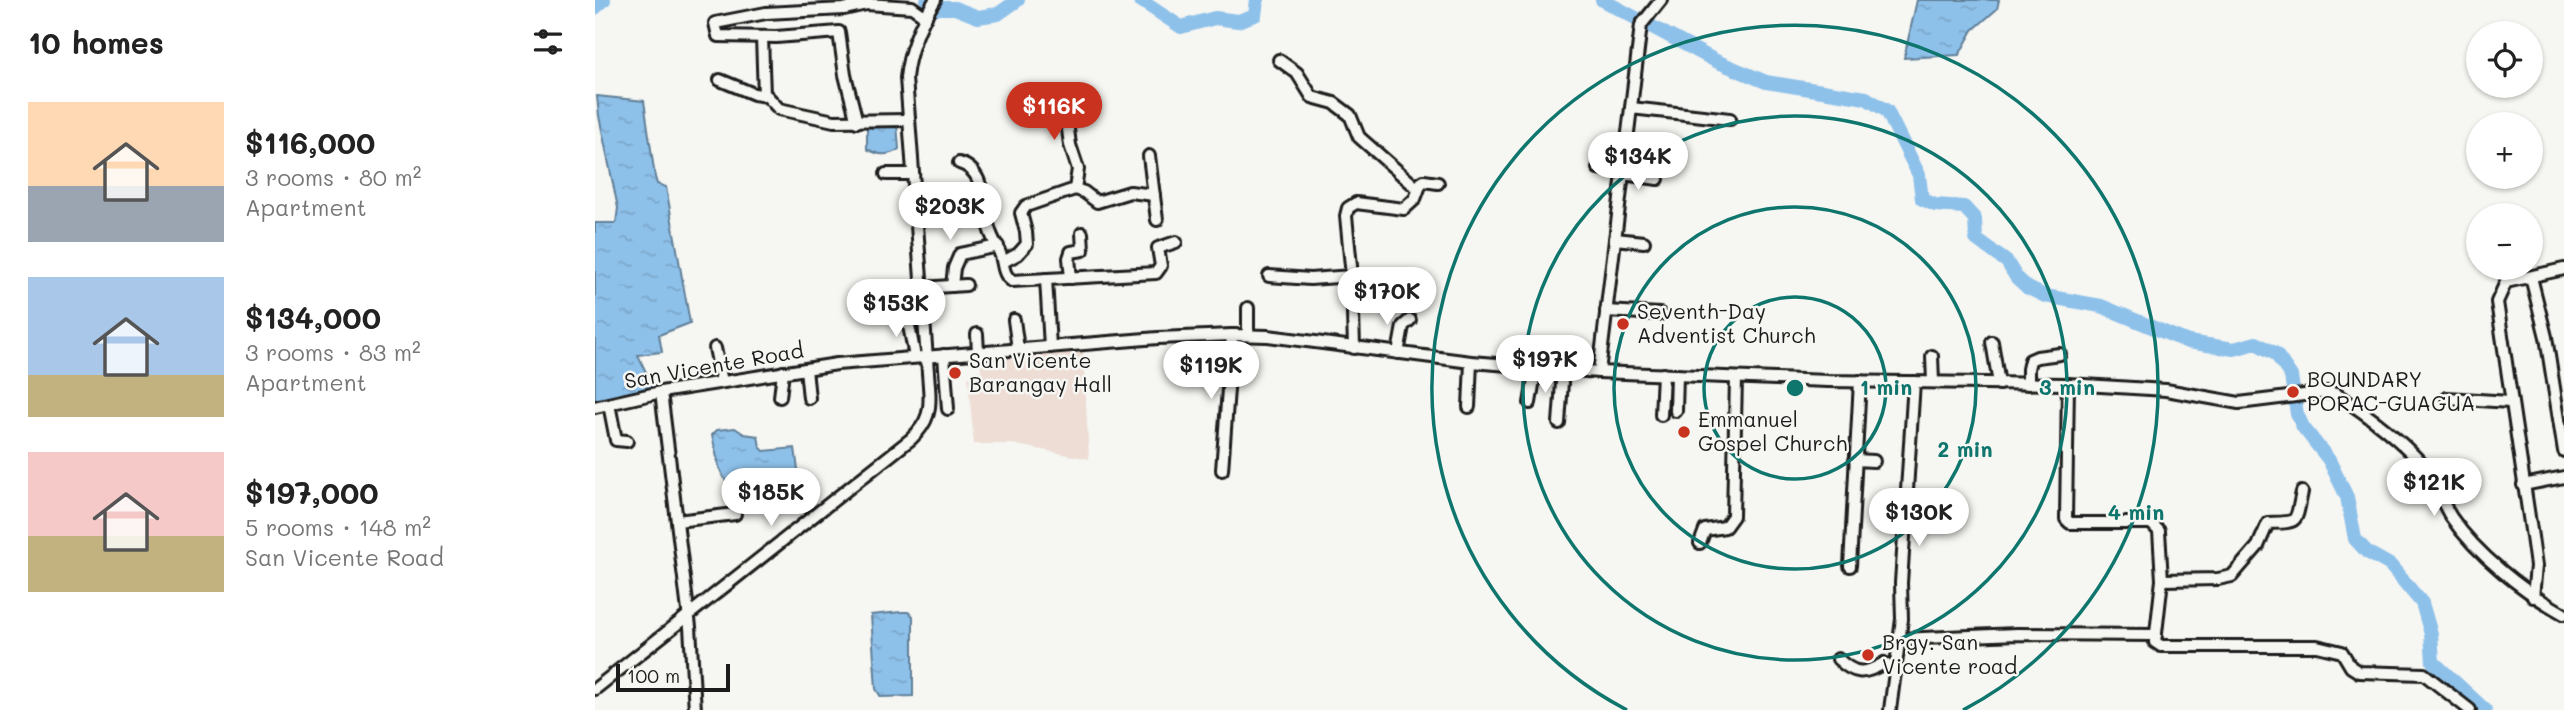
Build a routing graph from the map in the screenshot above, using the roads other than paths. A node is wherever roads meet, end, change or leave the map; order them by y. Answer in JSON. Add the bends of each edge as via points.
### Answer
{"nodes":[{"id":1,"x":1659,"y":4,"type":"edge"},
{"id":2,"x":930,"y":8,"type":"edge"},
{"id":3,"x":844,"y":9,"type":"junction"},
{"id":4,"x":839,"y":32,"type":"junction"},
{"id":5,"x":762,"y":37,"type":"junction"},
{"id":6,"x":1279,"y":60,"type":"dead end"},
{"id":7,"x":720,"y":80,"type":"dead end"},
{"id":8,"x":764,"y":95,"type":"junction"},
{"id":9,"x":1064,"y":98,"type":"dead end"},
{"id":10,"x":1631,"y":107,"type":"junction"},
{"id":11,"x":1730,"y":119,"type":"dead end"},
{"id":12,"x":909,"y":120,"type":"junction"},
{"id":13,"x":857,"y":122,"type":"junction"},
{"id":14,"x":1149,"y":156,"type":"dead end"},
{"id":15,"x":959,"y":163,"type":"dead end"},
{"id":16,"x":1598,"y":168,"type":"dead end"},
{"id":17,"x":1623,"y":172,"type":"junction"},
{"id":18,"x":886,"y":174,"type":"dead end"},
{"id":19,"x":912,"y":174,"type":"junction"},
{"id":20,"x":1658,"y":179,"type":"dead end"},
{"id":21,"x":1438,"y":183,"type":"dead end"},
{"id":22,"x":1417,"y":188,"type":"junction"},
{"id":23,"x":1075,"y":189,"type":"junction"},
{"id":24,"x":1154,"y":195,"type":"junction"},
{"id":25,"x":1157,"y":220,"type":"dead end"},
{"id":26,"x":1082,"y":233,"type":"dead end"},
{"id":27,"x":1615,"y":239,"type":"junction"},
{"id":28,"x":1176,"y":242,"type":"dead end"},
{"id":29,"x":1644,"y":242,"type":"dead end"},
{"id":30,"x":998,"y":246,"type":"junction"},
{"id":31,"x":1003,"y":262,"type":"junction"},
{"id":32,"x":2564,"y":269,"type":"edge"},
{"id":33,"x":2543,"y":274,"type":"edge"},
{"id":34,"x":1269,"y":276,"type":"dead end"},
{"id":35,"x":1352,"y":276,"type":"junction"},
{"id":36,"x":1071,"y":278,"type":"junction"},
{"id":37,"x":1046,"y":279,"type":"junction"},
{"id":38,"x":2516,"y":280,"type":"edge"},
{"id":39,"x":2532,"y":280,"type":"edge"},
{"id":40,"x":966,"y":285,"type":"dead end"},
{"id":41,"x":952,"y":286,"type":"junction"},
{"id":42,"x":921,"y":288,"type":"junction"},
{"id":43,"x":1248,"y":308,"type":"dead end"},
{"id":44,"x":1606,"y":311,"type":"junction"},
{"id":45,"x":1660,"y":314,"type":"dead end"},
{"id":46,"x":907,"y":315,"type":"dead end"},
{"id":47,"x":1014,"y":320,"type":"dead end"},
{"id":48,"x":1410,"y":320,"type":"dead end"},
{"id":49,"x":977,"y":334,"type":"dead end"},
{"id":50,"x":1232,"y":335,"type":"junction"},
{"id":51,"x":1248,"y":335,"type":"junction"},
{"id":52,"x":1992,"y":342,"type":"dead end"},
{"id":53,"x":1050,"y":347,"type":"junction"},
{"id":54,"x":715,"y":348,"type":"dead end"},
{"id":55,"x":1354,"y":348,"type":"junction"},
{"id":56,"x":1018,"y":349,"type":"junction"},
{"id":57,"x":978,"y":352,"type":"junction"},
{"id":58,"x":1398,"y":353,"type":"junction"},
{"id":59,"x":2060,"y":354,"type":"dead end"},
{"id":60,"x":944,"y":355,"type":"junction"},
{"id":61,"x":1932,"y":356,"type":"dead end"},
{"id":62,"x":921,"y":357,"type":"junction"},
{"id":63,"x":1471,"y":362,"type":"junction"},
{"id":64,"x":1536,"y":367,"type":"junction"},
{"id":65,"x":806,"y":369,"type":"junction"},
{"id":66,"x":1563,"y":369,"type":"junction"},
{"id":67,"x":783,"y":372,"type":"junction"},
{"id":68,"x":1599,"y":372,"type":"junction"},
{"id":69,"x":1663,"y":374,"type":"junction"},
{"id":70,"x":1677,"y":375,"type":"junction"},
{"id":71,"x":1736,"y":378,"type":"junction"},
{"id":72,"x":1860,"y":381,"type":"junction"},
{"id":73,"x":722,"y":382,"type":"junction"},
{"id":74,"x":1915,"y":382,"type":"junction"},
{"id":75,"x":1933,"y":382,"type":"junction"},
{"id":76,"x":2000,"y":384,"type":"junction"},
{"id":77,"x":2028,"y":384,"type":"junction"},
{"id":78,"x":2069,"y":384,"type":"junction"},
{"id":79,"x":661,"y":392,"type":"junction"},
{"id":80,"x":780,"y":397,"type":"dead end"},
{"id":81,"x":809,"y":398,"type":"dead end"},
{"id":82,"x":2447,"y":398,"type":"dead end"},
{"id":83,"x":2510,"y":402,"type":"junction"},
{"id":84,"x":1530,"y":403,"type":"dead end"},
{"id":85,"x":609,"y":404,"type":"junction"},
{"id":86,"x":595,"y":407,"type":"edge"},
{"id":87,"x":1469,"y":407,"type":"dead end"},
{"id":88,"x":948,"y":409,"type":"dead end"},
{"id":89,"x":1676,"y":411,"type":"dead end"},
{"id":90,"x":1661,"y":415,"type":"dead end"},
{"id":91,"x":1559,"y":423,"type":"dead end"},
{"id":92,"x":627,"y":441,"type":"dead end"},
{"id":93,"x":2564,"y":451,"type":"edge"},
{"id":94,"x":1855,"y":460,"type":"junction"},
{"id":95,"x":1874,"y":461,"type":"dead end"},
{"id":96,"x":1223,"y":470,"type":"dead end"},
{"id":97,"x":2564,"y":477,"type":"edge"},
{"id":98,"x":2459,"y":480,"type":"dead end"},
{"id":99,"x":2523,"y":485,"type":"junction"},
{"id":100,"x":2302,"y":492,"type":"dead end"},
{"id":101,"x":2438,"y":493,"type":"junction"},
{"id":102,"x":735,"y":514,"type":"dead end"},
{"id":103,"x":677,"y":521,"type":"junction"},
{"id":104,"x":1700,"y":543,"type":"dead end"},
{"id":105,"x":1850,"y":566,"type":"dead end"},
{"id":106,"x":2162,"y":580,"type":"junction"},
{"id":107,"x":2533,"y":597,"type":"junction"},
{"id":108,"x":2564,"y":614,"type":"edge"},
{"id":109,"x":687,"y":615,"type":"junction"},
{"id":110,"x":2156,"y":635,"type":"junction"},
{"id":111,"x":1901,"y":639,"type":"junction"},
{"id":112,"x":1838,"y":659,"type":"dead end"},
{"id":113,"x":1896,"y":672,"type":"junction"},
{"id":114,"x":595,"y":689,"type":"edge"},
{"id":115,"x":695,"y":710,"type":"edge"},
{"id":116,"x":1890,"y":710,"type":"edge"},
{"id":117,"x":2470,"y":710,"type":"edge"}],
"edges":[{"from":1,"to":10,"type":"street","via":[[1641,24]]},
{"from":2,"to":3,"type":"street","via":[[866,4]]},
{"from":2,"to":12,"type":"street","via":[[908,59]]},
{"from":3,"to":4,"type":"street"},
{"from":3,"to":5,"type":"street","via":[[766,13],[715,23],[717,36]]},
{"from":4,"to":5,"type":"street"},
{"from":4,"to":13,"type":"street"},
{"from":5,"to":8,"type":"street"},
{"from":6,"to":22,"type":"street","via":[[1297,73],[1312,97],[1334,103],[1350,115],[1359,137]]},
{"from":7,"to":8,"type":"street"},
{"from":8,"to":13,"type":"street","via":[[779,109]]},
{"from":9,"to":23,"type":"street","via":[[1078,169]]},
{"from":10,"to":11,"type":"street"},
{"from":10,"to":17,"type":"street"},
{"from":12,"to":13,"type":"street"},
{"from":12,"to":19,"type":"street"},
{"from":14,"to":24,"type":"street"},
{"from":15,"to":30,"type":"street","via":[[973,171],[982,188]]},
{"from":16,"to":17,"type":"street"},
{"from":17,"to":20,"type":"street"},
{"from":17,"to":27,"type":"street"},
{"from":18,"to":19,"type":"street"},
{"from":19,"to":42,"type":"street"},
{"from":21,"to":22,"type":"street","via":[[1424,181]]},
{"from":22,"to":35,"type":"street","via":[[1415,199],[1404,209],[1356,203],[1349,208]]},
{"from":23,"to":24,"type":"street","via":[[1097,201],[1131,192]]},
{"from":23,"to":31,"type":"street","via":[[1023,208],[1027,244]]},
{"from":24,"to":25,"type":"street"},
{"from":26,"to":36,"type":"street","via":[[1083,250],[1069,255]]},
{"from":27,"to":29,"type":"street"},
{"from":27,"to":44,"type":"street"},
{"from":28,"to":36,"type":"street","via":[[1158,248],[1161,266],[1156,274]]},
{"from":30,"to":31,"type":"street"},
{"from":30,"to":41,"type":"street","via":[[960,254]]},
{"from":31,"to":37,"type":"street","via":[[1012,281]]},
{"from":32,"to":33,"type":"street"},
{"from":34,"to":35,"type":"street"},
{"from":35,"to":55,"type":"street"},
{"from":36,"to":37,"type":"street"},
{"from":37,"to":53,"type":"street"},
{"from":38,"to":83,"type":"street","via":[[2506,282],[2497,302]]},
{"from":39,"to":93,"type":"street"},
{"from":40,"to":41,"type":"street"},
{"from":41,"to":42,"type":"street"},
{"from":42,"to":62,"type":"street"},
{"from":43,"to":51,"type":"street"},
{"from":44,"to":45,"type":"street"},
{"from":44,"to":68,"type":"street"},
{"from":46,"to":62,"type":"street"},
{"from":47,"to":56,"type":"street"},
{"from":48,"to":58,"type":"street","via":[[1403,326]]},
{"from":49,"to":57,"type":"street"},
{"from":50,"to":51,"type":"street","name":"San Vicente Road"},
{"from":50,"to":53,"type":"street","name":"San Vicente Road"},
{"from":50,"to":96,"type":"street"},
{"from":51,"to":55,"type":"street","name":"San Vicente Road"},
{"from":52,"to":76,"type":"street"},
{"from":53,"to":56,"type":"street","name":"San Vicente Road"},
{"from":54,"to":73,"type":"street"},
{"from":55,"to":58,"type":"street","name":"San Vicente Road"},
{"from":56,"to":57,"type":"street","name":"San Vicente Road"},
{"from":57,"to":60,"type":"street","name":"San Vicente Road"},
{"from":58,"to":63,"type":"street","name":"San Vicente Road"},
{"from":59,"to":77,"type":"street","via":[[2030,360]]},
{"from":60,"to":62,"type":"street","name":"San Vicente Road"},
{"from":60,"to":88,"type":"street"},
{"from":61,"to":75,"type":"street"},
{"from":62,"to":65,"type":"street","name":"San Vicente Road"},
{"from":62,"to":109,"type":"street","via":[[930,408],[918,432]]},
{"from":63,"to":64,"type":"street","name":"San Vicente Road"},
{"from":63,"to":87,"type":"street"},
{"from":64,"to":66,"type":"street","name":"San Vicente Road"},
{"from":64,"to":84,"type":"street"},
{"from":65,"to":67,"type":"street","name":"San Vicente Road"},
{"from":65,"to":81,"type":"street"},
{"from":66,"to":68,"type":"street","name":"San Vicente Road"},
{"from":66,"to":91,"type":"street"},
{"from":67,"to":73,"type":"street","name":"San Vicente Road"},
{"from":67,"to":80,"type":"street"},
{"from":68,"to":69,"type":"street","name":"San Vicente Road"},
{"from":69,"to":70,"type":"street","name":"San Vicente Road"},
{"from":69,"to":90,"type":"street"},
{"from":70,"to":71,"type":"street","name":"San Vicente Road"},
{"from":70,"to":89,"type":"street"},
{"from":71,"to":72,"type":"street","name":"San Vicente Road"},
{"from":71,"to":104,"type":"street","via":[[1733,516],[1725,527],[1705,530]]},
{"from":72,"to":74,"type":"street","name":"San Vicente Road"},
{"from":72,"to":94,"type":"street"},
{"from":73,"to":79,"type":"street","name":"San Vicente Road"},
{"from":74,"to":75,"type":"street","name":"San Vicente Road"},
{"from":74,"to":111,"type":"street"},
{"from":75,"to":76,"type":"street","name":"San Vicente Road"},
{"from":76,"to":77,"type":"street","name":"San Vicente Road"},
{"from":77,"to":78,"type":"street","name":"San Vicente Road"},
{"from":78,"to":101,"type":"street","name":"San Vicente Road","via":[[2166,390],[2239,403],[2316,392],[2336,394],[2379,424],[2423,465]]},
{"from":78,"to":106,"type":"street","via":[[2066,519],[2070,523],[2151,523],[2159,531]]},
{"from":79,"to":85,"type":"street","name":"San Vicente Road"},
{"from":79,"to":103,"type":"street"},
{"from":82,"to":83,"type":"street"},
{"from":83,"to":99,"type":"street"},
{"from":85,"to":86,"type":"street","name":"San Vicente Road"},
{"from":85,"to":92,"type":"street","via":[[616,440]]},
{"from":94,"to":95,"type":"street"},
{"from":94,"to":105,"type":"street"},
{"from":97,"to":99,"type":"street"},
{"from":98,"to":101,"type":"street"},
{"from":99,"to":107,"type":"street","via":[[2536,566]]},
{"from":100,"to":106,"type":"street","via":[[2294,521],[2268,523],[2258,546],[2232,576]]},
{"from":101,"to":107,"type":"street","via":[[2476,547]]},
{"from":102,"to":103,"type":"street"},
{"from":103,"to":109,"type":"street"},
{"from":106,"to":110,"type":"street"},
{"from":107,"to":108,"type":"street"},
{"from":109,"to":114,"type":"street"},
{"from":109,"to":115,"type":"street"},
{"from":110,"to":111,"type":"street"},
{"from":110,"to":117,"type":"street","via":[[2155,642],[2161,646],[2311,645],[2340,651],[2358,672],[2427,675]]},
{"from":111,"to":113,"type":"street"},
{"from":112,"to":113,"type":"street","via":[[1854,671],[1873,670],[1884,663]]},
{"from":113,"to":116,"type":"street"}]}
